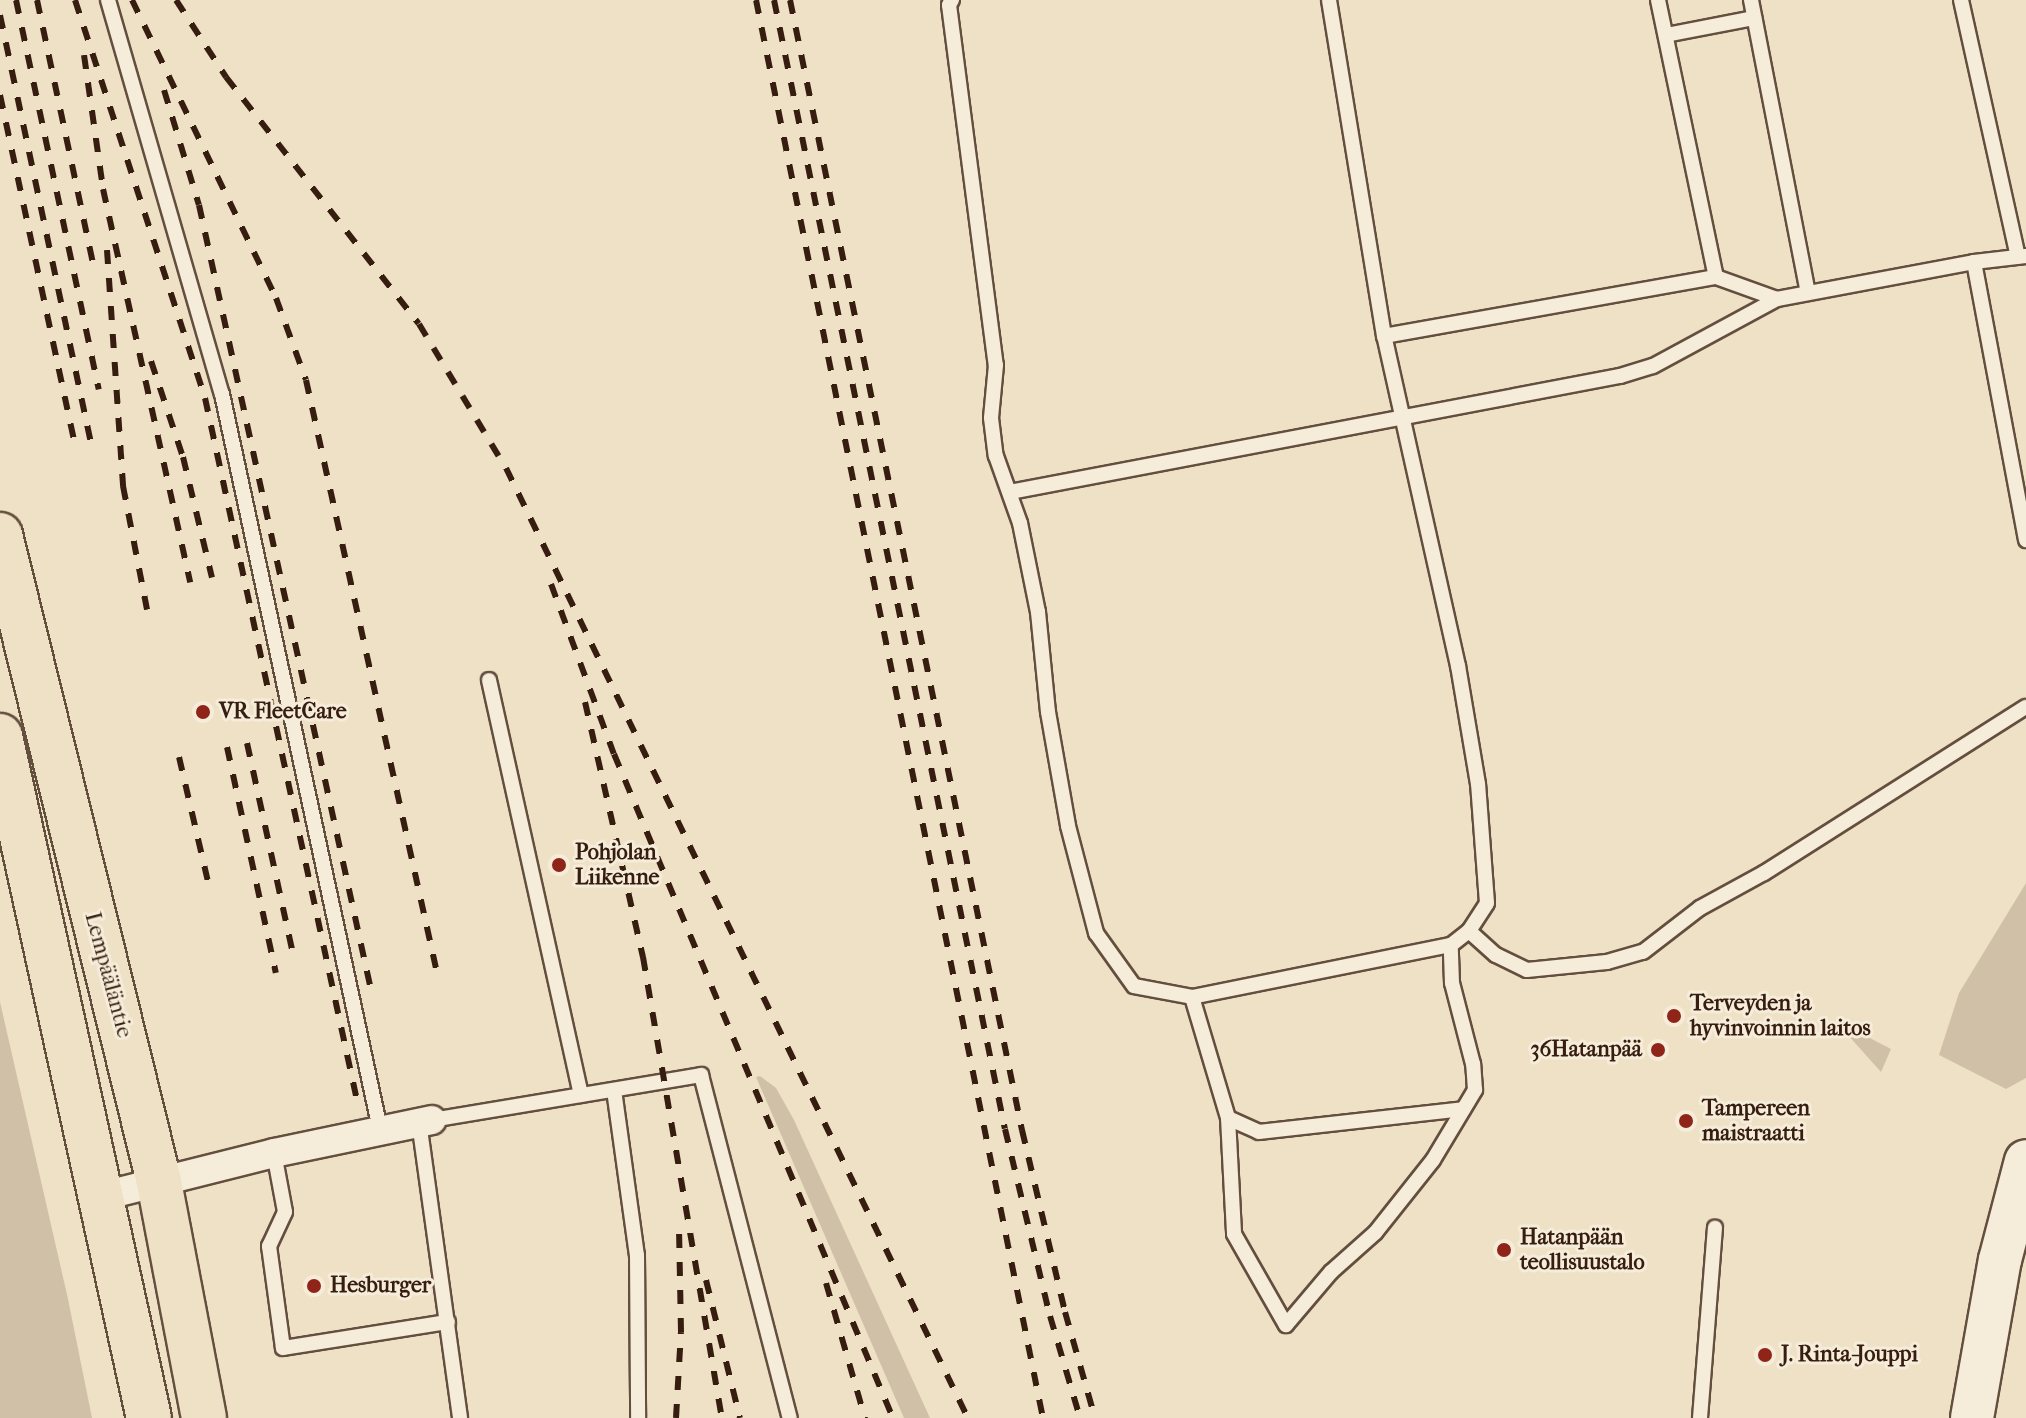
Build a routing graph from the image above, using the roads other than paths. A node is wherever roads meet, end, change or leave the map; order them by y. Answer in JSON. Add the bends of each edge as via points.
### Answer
{"nodes":[{"id":1,"x":108,"y":0,"type":"edge"},
{"id":2,"x":952,"y":0,"type":"edge"},
{"id":3,"x":1329,"y":0,"type":"edge"},
{"id":4,"x":1658,"y":0,"type":"edge"},
{"id":5,"x":1751,"y":0,"type":"edge"},
{"id":6,"x":1961,"y":0,"type":"edge"},
{"id":7,"x":1754,"y":18,"type":"junction"},
{"id":8,"x":1666,"y":35,"type":"junction"},
{"id":9,"x":2022,"y":256,"type":"edge"},
{"id":10,"x":1974,"y":262,"type":"junction"},
{"id":11,"x":1716,"y":277,"type":"junction"},
{"id":12,"x":1808,"y":293,"type":"junction"},
{"id":13,"x":1777,"y":299,"type":"junction"},
{"id":14,"x":1384,"y":336,"type":"junction"},
{"id":15,"x":1405,"y":417,"type":"junction"},
{"id":16,"x":1010,"y":492,"type":"junction"},
{"id":17,"x":2025,"y":532,"type":"edge"},
{"id":18,"x":0,"y":535,"type":"edge"},
{"id":19,"x":489,"y":680,"type":"dead end"},
{"id":20,"x":2026,"y":707,"type":"edge"},
{"id":21,"x":0,"y":736,"type":"edge"},
{"id":22,"x":8,"y":787,"type":"edge"},
{"id":23,"x":1469,"y":931,"type":"junction"},
{"id":24,"x":1451,"y":945,"type":"junction"},
{"id":25,"x":1192,"y":997,"type":"junction"},
{"id":26,"x":614,"y":1090,"type":"junction"},
{"id":27,"x":581,"y":1095,"type":"junction"},
{"id":28,"x":1463,"y":1109,"type":"junction"},
{"id":29,"x":1228,"y":1118,"type":"junction"},
{"id":30,"x":425,"y":1121,"type":"junction"},
{"id":31,"x":380,"y":1129,"type":"junction"},
{"id":32,"x":274,"y":1153,"type":"junction"},
{"id":33,"x":2026,"y":1161,"type":"edge"},
{"id":34,"x":159,"y":1182,"type":"junction"},
{"id":35,"x":103,"y":1196,"type":"junction"},
{"id":36,"x":1715,"y":1228,"type":"dead end"},
{"id":37,"x":448,"y":1322,"type":"junction"},
{"id":38,"x":130,"y":1418,"type":"edge"},
{"id":39,"x":149,"y":1418,"type":"edge"},
{"id":40,"x":204,"y":1418,"type":"edge"},
{"id":41,"x":460,"y":1418,"type":"edge"},
{"id":42,"x":638,"y":1418,"type":"edge"},
{"id":43,"x":790,"y":1418,"type":"edge"},
{"id":44,"x":1700,"y":1418,"type":"edge"},
{"id":45,"x":1972,"y":1418,"type":"edge"}],
"edges":[{"from":1,"to":31,"type":"lane","via":[[222,394]]},
{"from":2,"to":16,"type":"lane","via":[[950,21],[996,365],[991,418],[996,456]]},
{"from":3,"to":14,"type":"lane"},
{"from":4,"to":8,"type":"lane"},
{"from":5,"to":7,"type":"lane"},
{"from":6,"to":9,"type":"lane"},
{"from":7,"to":8,"type":"lane"},
{"from":7,"to":12,"type":"lane"},
{"from":8,"to":11,"type":"lane"},
{"from":9,"to":10,"type":"lane"},
{"from":10,"to":12,"type":"lane"},
{"from":10,"to":17,"type":"lane"},
{"from":11,"to":13,"type":"lane"},
{"from":11,"to":14,"type":"lane"},
{"from":12,"to":13,"type":"lane"},
{"from":13,"to":15,"type":"lane","via":[[1653,366]]},
{"from":14,"to":15,"type":"lane"},
{"from":15,"to":16,"type":"lane"},
{"from":15,"to":23,"type":"lane","via":[[1478,784],[1487,903]]},
{"from":16,"to":25,"type":"lane","via":[[1038,612],[1068,826],[1096,933],[1134,986]]},
{"from":18,"to":34,"type":"highway","name":"Lempääläntie"},
{"from":19,"to":27,"type":"lane"},
{"from":20,"to":23,"type":"lane","via":[[1700,908],[1643,952],[1607,962],[1527,970],[1496,955]]},
{"from":21,"to":22,"type":"highway"},
{"from":22,"to":35,"type":"highway"},
{"from":22,"to":38,"type":"highway","via":[[11,873],[28,978]]},
{"from":23,"to":24,"type":"lane"},
{"from":24,"to":25,"type":"lane"},
{"from":24,"to":28,"type":"lane","via":[[1452,983],[1475,1090]]},
{"from":25,"to":29,"type":"lane"},
{"from":26,"to":27,"type":"lane"},
{"from":26,"to":42,"type":"lane","via":[[637,1255]]},
{"from":26,"to":43,"type":"lane","via":[[701,1075]]},
{"from":27,"to":30,"type":"lane"},
{"from":28,"to":29,"type":"lane","via":[[1259,1132]]},
{"from":28,"to":29,"type":"lane","via":[[1433,1160],[1375,1233],[1331,1272],[1286,1325],[1234,1234]]},
{"from":30,"to":31,"type":"street"},
{"from":30,"to":37,"type":"lane"},
{"from":31,"to":32,"type":"street"},
{"from":32,"to":34,"type":"street"},
{"from":32,"to":37,"type":"lane","via":[[285,1212],[269,1246],[283,1348]]},
{"from":33,"to":45,"type":"main road","via":[[2000,1260]]},
{"from":34,"to":35,"type":"street"},
{"from":34,"to":40,"type":"highway","name":"Lempääläntie"},
{"from":35,"to":39,"type":"highway"},
{"from":36,"to":44,"type":"lane"},
{"from":37,"to":41,"type":"lane"}]}
